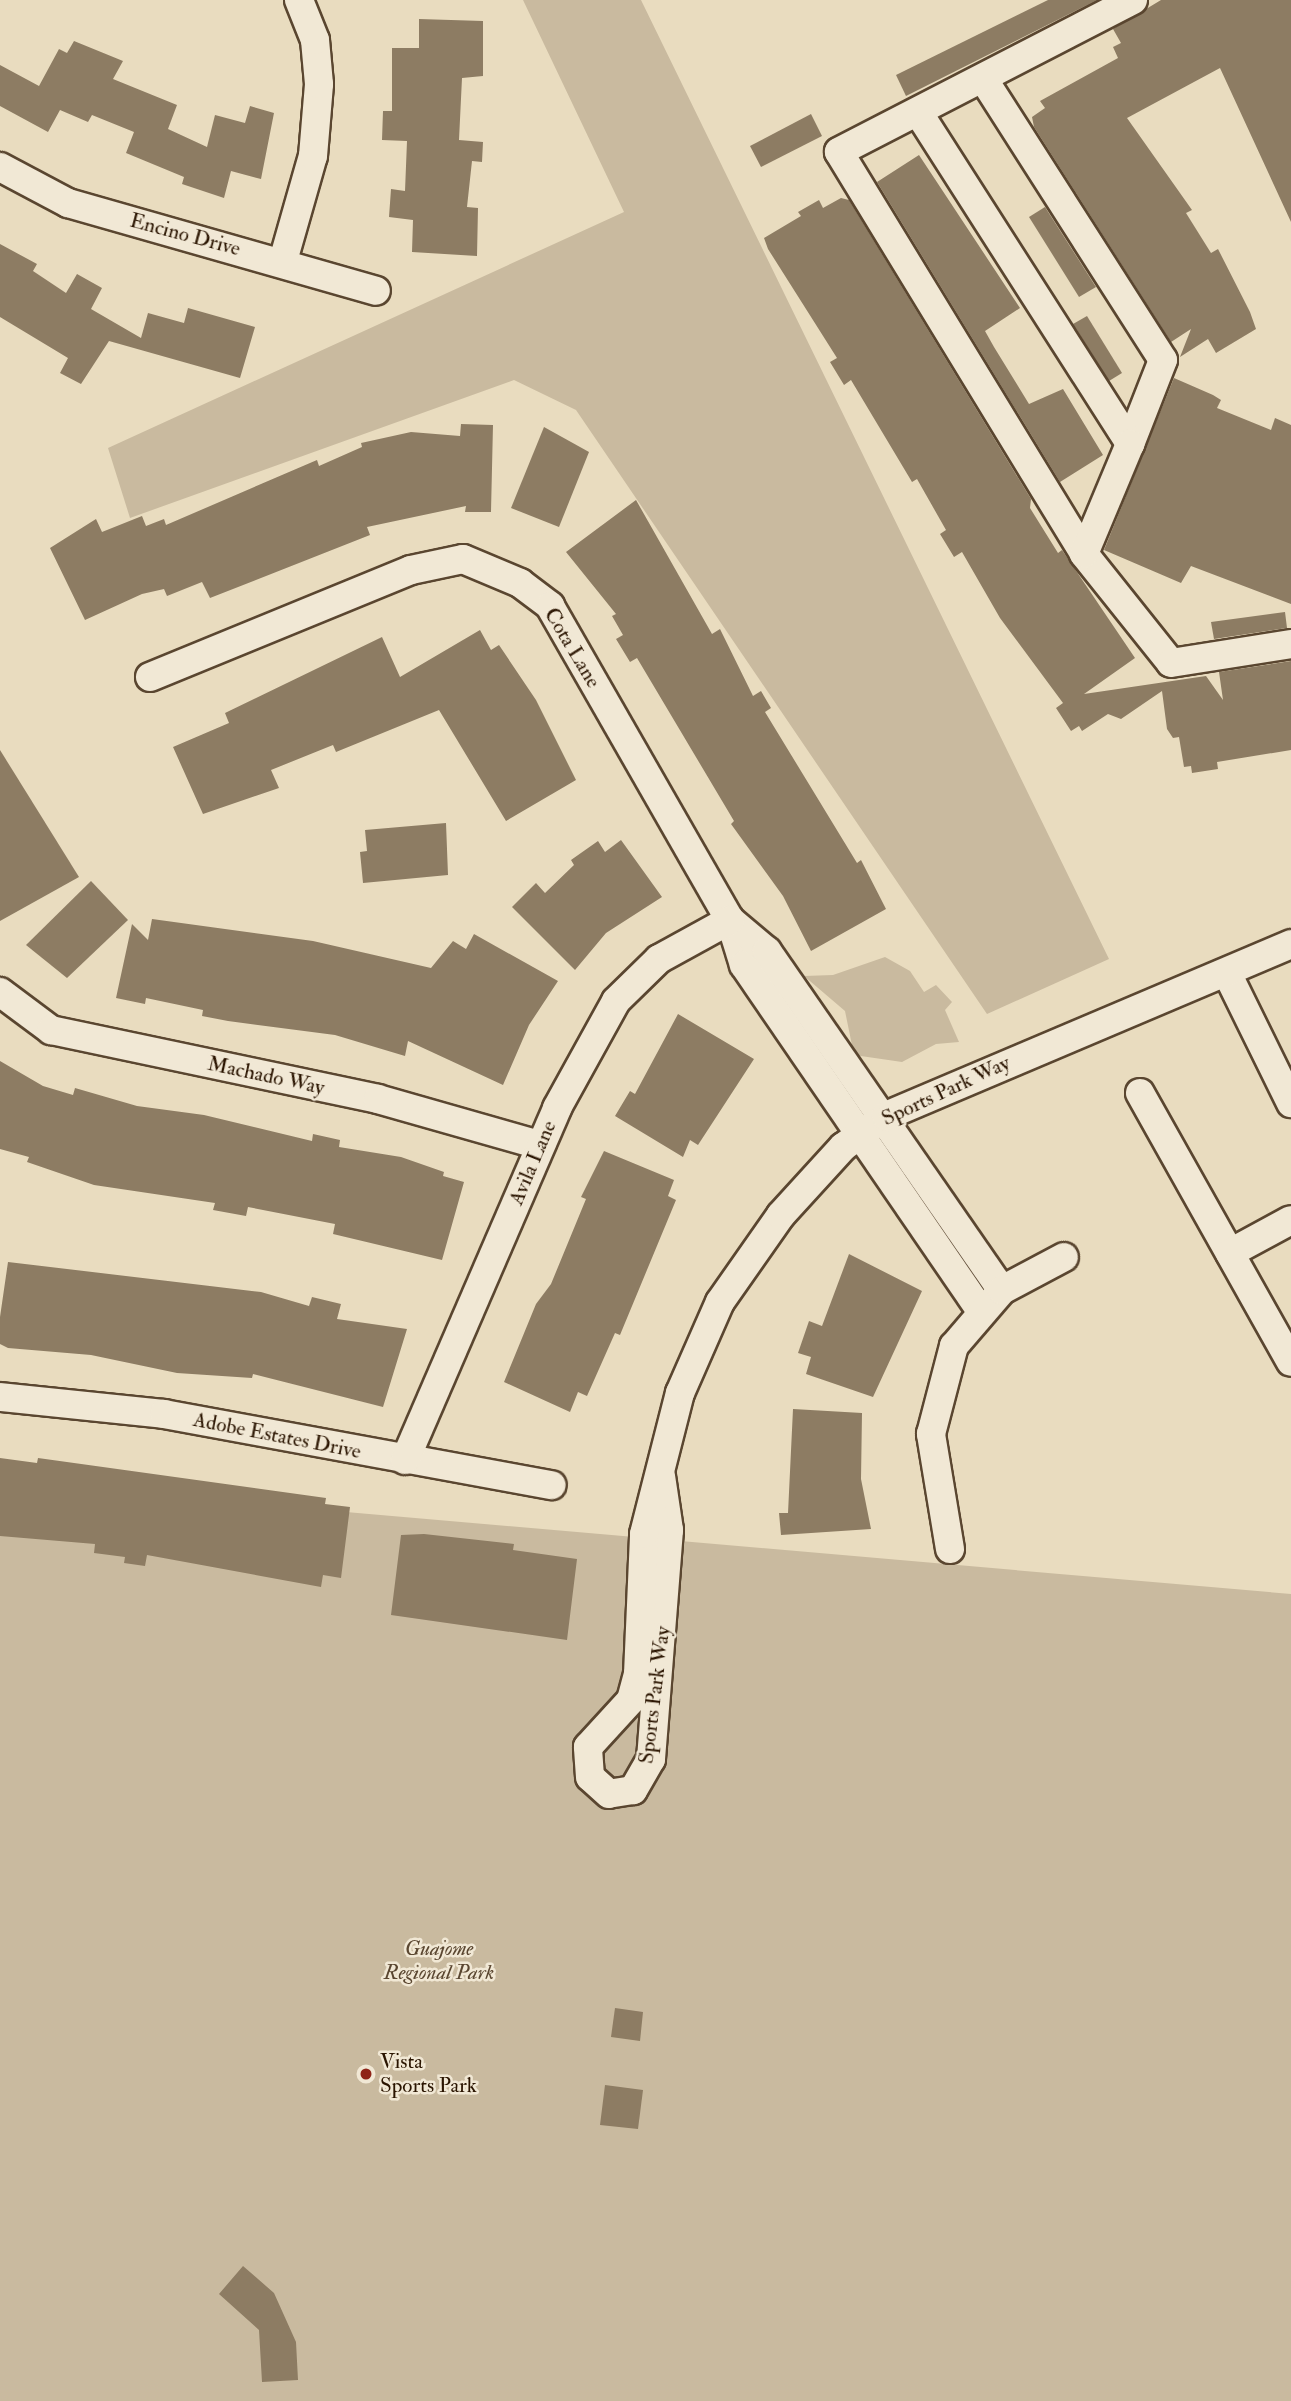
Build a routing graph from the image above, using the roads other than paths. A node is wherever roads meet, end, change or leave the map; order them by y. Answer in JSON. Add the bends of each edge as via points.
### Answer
{"nodes":[{"id":1,"x":299,"y":0,"type":"edge"},
{"id":2,"x":1133,"y":0,"type":"edge"},
{"id":3,"x":984,"y":80,"type":"junction"},
{"id":4,"x":918,"y":112,"type":"junction"},
{"id":5,"x":0,"y":167,"type":"edge"},
{"id":6,"x":283,"y":261,"type":"junction"},
{"id":7,"x":376,"y":291,"type":"dead end"},
{"id":8,"x":1130,"y":444,"type":"junction"},
{"id":9,"x":1084,"y":554,"type":"junction"},
{"id":10,"x":1291,"y":644,"type":"edge"},
{"id":11,"x":150,"y":677,"type":"dead end"},
{"id":12,"x":730,"y":920,"type":"junction"},
{"id":13,"x":1291,"y":944,"type":"edge"},
{"id":14,"x":1228,"y":975,"type":"junction"},
{"id":15,"x":0,"y":992,"type":"edge"},
{"id":16,"x":1140,"y":1093,"type":"dead end"},
{"id":17,"x":1291,"y":1103,"type":"edge"},
{"id":18,"x":886,"y":1116,"type":"junction"},
{"id":19,"x":858,"y":1137,"type":"junction"},
{"id":20,"x":540,"y":1145,"type":"junction"},
{"id":21,"x":1291,"y":1220,"type":"edge"},
{"id":22,"x":1230,"y":1253,"type":"junction"},
{"id":23,"x":1065,"y":1257,"type":"dead end"},
{"id":24,"x":1002,"y":1290,"type":"junction"},
{"id":25,"x":980,"y":1310,"type":"junction"},
{"id":26,"x":1291,"y":1362,"type":"edge"},
{"id":27,"x":0,"y":1397,"type":"edge"},
{"id":28,"x":405,"y":1460,"type":"junction"},
{"id":29,"x":662,"y":1476,"type":"junction"},
{"id":30,"x":552,"y":1485,"type":"dead end"},
{"id":31,"x":950,"y":1549,"type":"dead end"}],
"edges":[{"from":1,"to":6,"type":"street","via":[[314,40],[319,84],[313,156]]},
{"from":2,"to":3,"type":"street"},
{"from":3,"to":4,"type":"street"},
{"from":3,"to":8,"type":"street","via":[[1163,360]]},
{"from":4,"to":8,"type":"street"},
{"from":4,"to":9,"type":"street","via":[[839,152]]},
{"from":5,"to":6,"type":"street","name":"Encino Drive","via":[[68,203]]},
{"from":6,"to":7,"type":"street","name":"Encino Drive"},
{"from":8,"to":9,"type":"street"},
{"from":9,"to":10,"type":"street","via":[[1171,663]]},
{"from":11,"to":12,"type":"street","name":"Cota Lane","via":[[411,570],[463,559],[496,571],[550,607]]},
{"from":12,"to":18,"type":"street","name":"Cota Lane","via":[[767,951]]},
{"from":12,"to":19,"type":"street","name":"Cota Lane","via":[[744,965]]},
{"from":12,"to":20,"type":"street","name":"Avila Lane","via":[[659,959],[616,1001]]},
{"from":13,"to":14,"type":"street","name":"Sports Park Way"},
{"from":14,"to":17,"type":"street"},
{"from":14,"to":18,"type":"street","name":"Sports Park Way"},
{"from":15,"to":20,"type":"street","name":"Machado Way","via":[[51,1030],[378,1099]]},
{"from":16,"to":22,"type":"street"},
{"from":18,"to":19,"type":"street","name":"Sports Park Way"},
{"from":18,"to":24,"type":"street","name":"Cota Lane"},
{"from":19,"to":25,"type":"street","name":"Cota Lane"},
{"from":19,"to":29,"type":"street","name":"Sports Park Way","via":[[781,1215],[720,1302],[680,1393]]},
{"from":20,"to":28,"type":"street","name":"Avila Lane"},
{"from":21,"to":22,"type":"street"},
{"from":22,"to":26,"type":"street"},
{"from":23,"to":24,"type":"street"},
{"from":24,"to":25,"type":"street"},
{"from":25,"to":31,"type":"street","via":[[954,1346],[931,1434]]},
{"from":27,"to":28,"type":"street","name":"Adobe Estates Drive","via":[[163,1414]]},
{"from":28,"to":30,"type":"street","name":"Adobe Estates Drive"},
{"from":29,"to":29,"type":"street","name":"Sports Park Way","via":[[644,1534],[638,1674],[631,1700],[588,1747],[590,1777],[608,1794],[633,1790],[651,1759],[669,1530]]}]}
